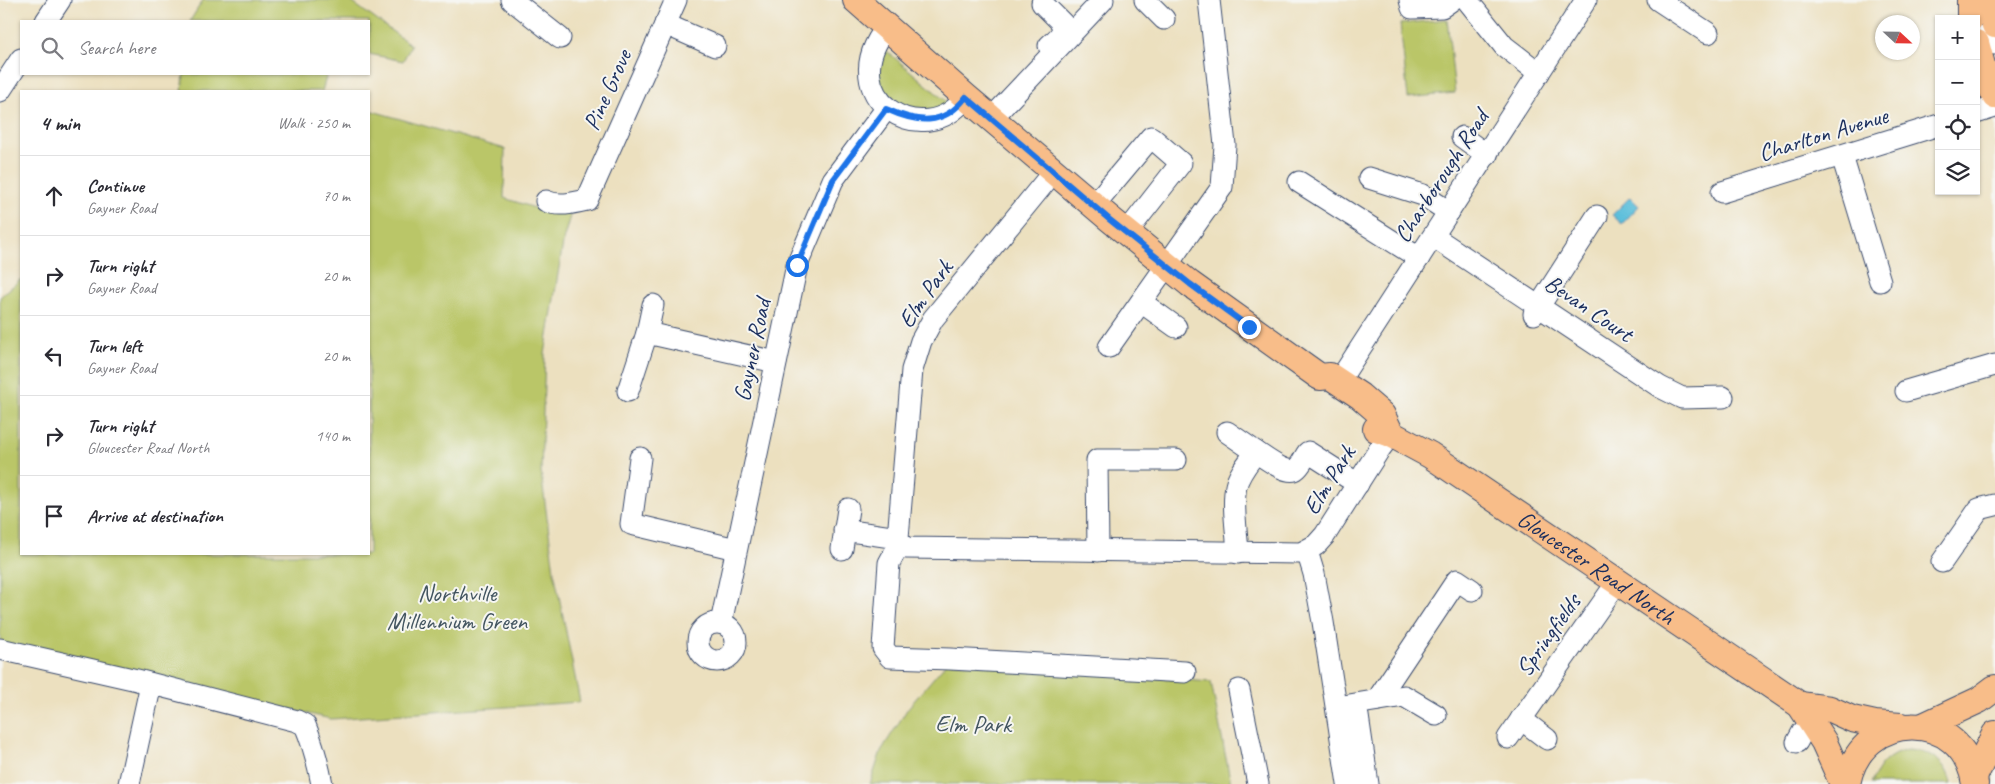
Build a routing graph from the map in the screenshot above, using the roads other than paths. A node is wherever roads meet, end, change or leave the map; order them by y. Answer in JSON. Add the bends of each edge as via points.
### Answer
{"nodes":[{"id":1,"x":60,"y":0,"type":"edge"},
{"id":2,"x":512,"y":0,"type":"edge"},
{"id":3,"x":676,"y":0,"type":"edge"},
{"id":4,"x":856,"y":0,"type":"edge"},
{"id":5,"x":1103,"y":0,"type":"edge"},
{"id":6,"x":1145,"y":0,"type":"edge"},
{"id":7,"x":1209,"y":0,"type":"edge"},
{"id":8,"x":1410,"y":0,"type":"edge"},
{"id":9,"x":1452,"y":0,"type":"edge"},
{"id":10,"x":1467,"y":0,"type":"edge"},
{"id":11,"x":1586,"y":0,"type":"edge"},
{"id":12,"x":1658,"y":0,"type":"edge"},
{"id":13,"x":1970,"y":0,"type":"edge"},
{"id":14,"x":1985,"y":0,"type":"edge"},
{"id":15,"x":1042,"y":3,"type":"dead end"},
{"id":16,"x":1970,"y":15,"type":"edge"},
{"id":17,"x":1164,"y":19,"type":"dead end"},
{"id":18,"x":47,"y":20,"type":"edge"},
{"id":19,"x":665,"y":24,"type":"junction"},
{"id":20,"x":1995,"y":25,"type":"edge"},
{"id":21,"x":887,"y":27,"type":"junction"},
{"id":22,"x":1708,"y":33,"type":"dead end"},
{"id":23,"x":1980,"y":37,"type":"edge"},
{"id":24,"x":560,"y":38,"type":"dead end"},
{"id":25,"x":1995,"y":44,"type":"edge"},
{"id":26,"x":715,"y":46,"type":"dead end"},
{"id":27,"x":1980,"y":58,"type":"edge"},
{"id":28,"x":20,"y":61,"type":"edge"},
{"id":29,"x":1995,"y":61,"type":"edge"},
{"id":30,"x":1539,"y":73,"type":"junction"},
{"id":31,"x":0,"y":91,"type":"edge"},
{"id":32,"x":966,"y":97,"type":"junction"},
{"id":33,"x":1994,"y":97,"type":"edge"},
{"id":34,"x":886,"y":109,"type":"junction"},
{"id":35,"x":1980,"y":109,"type":"edge"},
{"id":36,"x":989,"y":115,"type":"junction"},
{"id":37,"x":1935,"y":126,"type":"edge"},
{"id":38,"x":1462,"y":137,"type":"dead end"},
{"id":39,"x":1487,"y":155,"type":"junction"},
{"id":40,"x":1842,"y":156,"type":"junction"},
{"id":41,"x":1054,"y":171,"type":"junction"},
{"id":42,"x":1368,"y":178,"type":"dead end"},
{"id":43,"x":1299,"y":182,"type":"dead end"},
{"id":44,"x":1722,"y":192,"type":"dead end"},
{"id":45,"x":546,"y":201,"type":"dead end"},
{"id":46,"x":1094,"y":205,"type":"junction"},
{"id":47,"x":1449,"y":212,"type":"junction"},
{"id":48,"x":1597,"y":216,"type":"dead end"},
{"id":49,"x":1127,"y":232,"type":"junction"},
{"id":50,"x":1434,"y":237,"type":"junction"},
{"id":51,"x":1419,"y":258,"type":"junction"},
{"id":52,"x":1167,"y":264,"type":"junction"},
{"id":53,"x":1880,"y":281,"type":"dead end"},
{"id":54,"x":1141,"y":302,"type":"junction"},
{"id":55,"x":653,"y":305,"type":"dead end"},
{"id":56,"x":1537,"y":310,"type":"junction"},
{"id":57,"x":1176,"y":327,"type":"dead end"},
{"id":58,"x":647,"y":333,"type":"junction"},
{"id":59,"x":1109,"y":347,"type":"dead end"},
{"id":60,"x":776,"y":362,"type":"junction"},
{"id":61,"x":1995,"y":365,"type":"edge"},
{"id":62,"x":1330,"y":379,"type":"junction"},
{"id":63,"x":628,"y":391,"type":"dead end"},
{"id":64,"x":1906,"y":391,"type":"dead end"},
{"id":65,"x":1723,"y":397,"type":"dead end"},
{"id":66,"x":1226,"y":432,"type":"dead end"},
{"id":67,"x":1391,"y":434,"type":"junction"},
{"id":68,"x":1256,"y":452,"type":"junction"},
{"id":69,"x":640,"y":458,"type":"dead end"},
{"id":70,"x":1176,"y":460,"type":"dead end"},
{"id":71,"x":1358,"y":484,"type":"junction"},
{"id":72,"x":1995,"y":505,"type":"edge"},
{"id":73,"x":845,"y":530,"type":"dead end"},
{"id":74,"x":899,"y":540,"type":"junction"},
{"id":75,"x":736,"y":549,"type":"junction"},
{"id":76,"x":1098,"y":551,"type":"junction"},
{"id":77,"x":1307,"y":551,"type":"junction"},
{"id":78,"x":1238,"y":553,"type":"junction"},
{"id":79,"x":1942,"y":562,"type":"dead end"},
{"id":80,"x":1618,"y":581,"type":"junction"},
{"id":81,"x":1472,"y":590,"type":"dead end"},
{"id":82,"x":721,"y":623,"type":"dead end"},
{"id":83,"x":0,"y":649,"type":"edge"},
{"id":84,"x":1185,"y":672,"type":"dead end"},
{"id":85,"x":151,"y":684,"type":"junction"},
{"id":86,"x":1995,"y":688,"type":"edge"},
{"id":87,"x":1239,"y":690,"type":"dead end"},
{"id":88,"x":1377,"y":700,"type":"junction"},
{"id":89,"x":1337,"y":707,"type":"junction"},
{"id":90,"x":1436,"y":715,"type":"dead end"},
{"id":91,"x":1521,"y":719,"type":"junction"},
{"id":92,"x":1803,"y":723,"type":"junction"},
{"id":93,"x":1912,"y":726,"type":"junction"},
{"id":94,"x":1354,"y":729,"type":"junction"},
{"id":95,"x":1995,"y":734,"type":"edge"},
{"id":96,"x":1508,"y":738,"type":"dead end"},
{"id":97,"x":1548,"y":739,"type":"dead end"},
{"id":98,"x":1975,"y":780,"type":"edge"},
{"id":99,"x":129,"y":784,"type":"edge"},
{"id":100,"x":322,"y":784,"type":"edge"},
{"id":101,"x":1258,"y":784,"type":"edge"},
{"id":102,"x":1348,"y":784,"type":"edge"},
{"id":103,"x":1368,"y":784,"type":"edge"},
{"id":104,"x":1845,"y":784,"type":"edge"}],
"edges":[{"from":1,"to":18,"type":"street"},
{"from":2,"to":24,"type":"street"},
{"from":3,"to":19,"type":"street","name":"Pine Grove"},
{"from":4,"to":21,"type":"main road","name":"Gloucester Road North"},
{"from":5,"to":36,"type":"street"},
{"from":6,"to":17,"type":"street"},
{"from":7,"to":52,"type":"street","via":[[1225,145],[1222,187]]},
{"from":8,"to":9,"type":"street","via":[[1412,8],[1442,7]]},
{"from":10,"to":30,"type":"street","via":[[1504,46]]},
{"from":11,"to":30,"type":"street","name":"Charborough Road"},
{"from":12,"to":22,"type":"street"},
{"from":13,"to":16,"type":"main road"},
{"from":14,"to":20,"type":"main road"},
{"from":15,"to":36,"type":"street","via":[[1063,24],[1062,32]]},
{"from":19,"to":26,"type":"street"},
{"from":19,"to":45,"type":"street","name":"Pine Grove","via":[[587,200],[569,204]]},
{"from":21,"to":32,"type":"main road","name":"Gloucester Road North"},
{"from":21,"to":34,"type":"street","via":[[873,48],[869,62],[869,77]]},
{"from":23,"to":25,"type":"street"},
{"from":27,"to":33,"type":"main road"},
{"from":28,"to":31,"type":"street"},
{"from":29,"to":33,"type":"main road"},
{"from":30,"to":39,"type":"street","name":"Charborough Road"},
{"from":32,"to":34,"type":"street","via":[[951,111],[934,120],[918,120]]},
{"from":32,"to":36,"type":"main road","name":"Gloucester Road North"},
{"from":33,"to":35,"type":"street"},
{"from":34,"to":60,"type":"street","name":"Gayner Road","via":[[833,180],[797,265]]},
{"from":36,"to":41,"type":"main road","name":"Gloucester Road North"},
{"from":37,"to":40,"type":"street","name":"Charlton Avenue"},
{"from":38,"to":39,"type":"street"},
{"from":39,"to":47,"type":"street","name":"Charborough Road"},
{"from":40,"to":44,"type":"street","name":"Charlton Avenue"},
{"from":40,"to":53,"type":"street"},
{"from":41,"to":46,"type":"main road","name":"Gloucester Road North"},
{"from":41,"to":74,"type":"street","name":"Elm Park","via":[[933,319],[920,341],[912,370]]},
{"from":42,"to":47,"type":"street","via":[[1423,195]]},
{"from":43,"to":51,"type":"street"},
{"from":46,"to":49,"type":"main road","name":"Gloucester Road North"},
{"from":46,"to":49,"type":"street","via":[[1151,137],[1181,163]]},
{"from":47,"to":50,"type":"street","name":"Charborough Road"},
{"from":48,"to":56,"type":"street"},
{"from":49,"to":52,"type":"main road","name":"Gloucester Road North"},
{"from":50,"to":51,"type":"street","name":"Charborough Road"},
{"from":50,"to":56,"type":"street","name":"Bevan Court"},
{"from":51,"to":62,"type":"street","name":"Charborough Road"},
{"from":52,"to":54,"type":"street"},
{"from":52,"to":62,"type":"main road","name":"Gloucester Road North","via":[[1234,316]]},
{"from":54,"to":57,"type":"street"},
{"from":54,"to":59,"type":"street"},
{"from":55,"to":58,"type":"street"},
{"from":56,"to":65,"type":"street","name":"Bevan Court","via":[[1682,398]]},
{"from":58,"to":60,"type":"street"},
{"from":58,"to":63,"type":"street"},
{"from":60,"to":75,"type":"street","name":"Gayner Road"},
{"from":61,"to":64,"type":"street"},
{"from":62,"to":67,"type":"main road","name":"Gloucester Road North","via":[[1322,385],[1374,429]]},
{"from":66,"to":68,"type":"street"},
{"from":67,"to":71,"type":"street","name":"Elm Park"},
{"from":67,"to":80,"type":"main road","name":"Gloucester Road North","via":[[1430,455]]},
{"from":68,"to":71,"type":"street","via":[[1291,472],[1297,469],[1308,452]]},
{"from":68,"to":78,"type":"street","via":[[1236,485]]},
{"from":69,"to":75,"type":"street","via":[[631,524]]},
{"from":70,"to":76,"type":"street","via":[[1097,460]]},
{"from":71,"to":77,"type":"street","name":"Elm Park","via":[[1344,522]]},
{"from":72,"to":79,"type":"street","via":[[1979,510]]},
{"from":73,"to":74,"type":"street"},
{"from":74,"to":76,"type":"street","name":"Elm Park","via":[[906,548],[920,549]]},
{"from":74,"to":84,"type":"street","via":[[890,563],[883,648],[890,657]]},
{"from":75,"to":82,"type":"street","name":"Gayner Road"},
{"from":76,"to":78,"type":"street","name":"Elm Park"},
{"from":77,"to":78,"type":"street","name":"Elm Park","via":[[1292,554]]},
{"from":77,"to":89,"type":"street","name":"Elm Park","via":[[1332,620]]},
{"from":80,"to":91,"type":"street","name":"Springfields"},
{"from":80,"to":92,"type":"main road","name":"Gloucester Road North"},
{"from":81,"to":88,"type":"street","via":[[1457,580]]},
{"from":83,"to":85,"type":"street"},
{"from":85,"to":99,"type":"street"},
{"from":85,"to":100,"type":"street","via":[[305,725]]},
{"from":86,"to":93,"type":"main road","via":[[1979,700]]},
{"from":87,"to":101,"type":"street"},
{"from":88,"to":89,"type":"street"},
{"from":88,"to":90,"type":"street","via":[[1404,696]]},
{"from":89,"to":94,"type":"street","name":"Elm Park"},
{"from":91,"to":96,"type":"street","name":"Springfields"},
{"from":91,"to":97,"type":"street"},
{"from":92,"to":93,"type":"main road","name":"Gloucester Road North","via":[[1830,709],[1852,719],[1875,724]]},
{"from":92,"to":104,"type":"main road","name":"Gloucester Road North","via":[[1824,742]]},
{"from":93,"to":98,"type":"main road","via":[[1940,732],[1955,743],[1967,759]]},
{"from":93,"to":104,"type":"main road","via":[[1886,731],[1870,741],[1857,754]]},
{"from":94,"to":102,"type":"street","name":"Elm Park"},
{"from":94,"to":103,"type":"street"},
{"from":95,"to":98,"type":"main road"}]}
